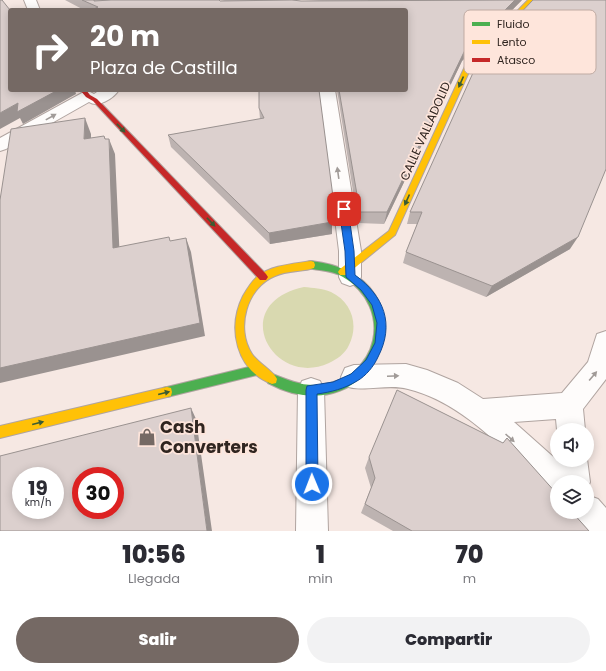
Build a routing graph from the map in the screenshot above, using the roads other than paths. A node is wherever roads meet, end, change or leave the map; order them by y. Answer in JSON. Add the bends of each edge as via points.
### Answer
{"nodes":[{"id":1,"x":531,"y":0,"type":"edge"},
{"id":2,"x":521,"y":10,"type":"edge"},
{"id":3,"x":465,"y":74,"type":"edge"},
{"id":4,"x":102,"y":92,"type":"edge"},
{"id":5,"x":327,"y":92,"type":"edge"},
{"id":6,"x":89,"y":95,"type":"edge"},
{"id":7,"x":0,"y":126,"type":"edge"},
{"id":8,"x":17,"y":136,"type":"junction"},
{"id":9,"x":0,"y":145,"type":"edge"},
{"id":10,"x":348,"y":272,"type":"junction"},
{"id":11,"x":263,"y":277,"type":"junction"},
{"id":12,"x":606,"y":342,"type":"edge"},
{"id":13,"x":257,"y":370,"type":"junction"},
{"id":14,"x":354,"y":377,"type":"junction"},
{"id":15,"x":311,"y":390,"type":"junction"},
{"id":16,"x":481,"y":412,"type":"junction"},
{"id":17,"x":570,"y":418,"type":"edge"},
{"id":18,"x":0,"y":432,"type":"edge"},
{"id":19,"x":551,"y":475,"type":"edge"},
{"id":20,"x":594,"y":518,"type":"edge"},
{"id":21,"x":312,"y":531,"type":"edge"},
{"id":22,"x":606,"y":531,"type":"edge"}],
"edges":[{"from":1,"to":2,"type":"street","name":"CALLE VALLADOLID","one_way":true},
{"from":3,"to":10,"type":"street","name":"CALLE VALLADOLID","one_way":true,"via":[[392,233]]},
{"from":4,"to":6,"type":"street"},
{"from":10,"to":5,"type":"street","one_way":true,"via":[[350,251]]},
{"from":8,"to":6,"type":"street","one_way":true},
{"from":6,"to":11,"type":"street","one_way":true},
{"from":7,"to":8,"type":"street"},
{"from":8,"to":9,"type":"street"},
{"from":10,"to":11,"type":"street","via":[[312,266],[293,267]]},
{"from":10,"to":14,"type":"street","via":[[377,303],[382,323],[380,344],[370,363]]},
{"from":11,"to":13,"type":"street","via":[[247,297],[239,314],[238,334],[244,353]]},
{"from":17,"to":12,"type":"street","one_way":true,"via":[[599,368]]},
{"from":13,"to":15,"type":"street","via":[[291,388]]},
{"from":18,"to":13,"type":"street","one_way":true},
{"from":14,"to":15,"type":"street","via":[[334,387]]},
{"from":14,"to":16,"type":"street","one_way":true,"via":[[405,376],[432,382]]},
{"from":15,"to":21,"type":"street"},
{"from":16,"to":17,"type":"street"},
{"from":16,"to":19,"type":"street","one_way":true},
{"from":20,"to":22,"type":"street"}]}
